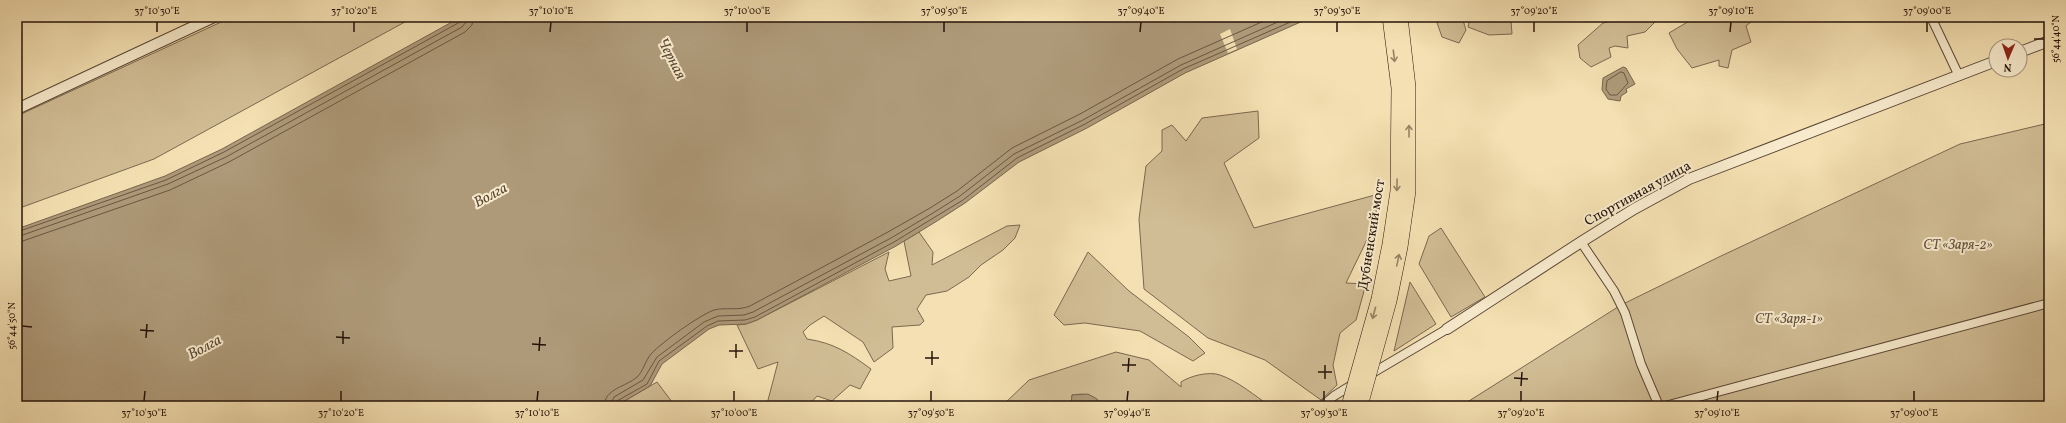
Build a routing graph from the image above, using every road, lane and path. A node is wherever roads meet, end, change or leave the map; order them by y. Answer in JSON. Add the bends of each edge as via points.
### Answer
{"nodes":[{"id":1,"x":214,"y":17,"type":"edge"},
{"id":2,"x":1389,"y":17,"type":"edge"},
{"id":3,"x":1401,"y":17,"type":"edge"},
{"id":4,"x":1931,"y":17,"type":"edge"},
{"id":5,"x":2049,"y":41,"type":"edge"},
{"id":6,"x":2028,"y":49,"type":"edge"},
{"id":7,"x":1988,"y":64,"type":"edge"},
{"id":8,"x":1959,"y":76,"type":"junction"},
{"id":9,"x":17,"y":108,"type":"edge"},
{"id":10,"x":1581,"y":242,"type":"junction"},
{"id":11,"x":2049,"y":303,"type":"edge"},
{"id":12,"x":1447,"y":329,"type":"joint"},
{"id":13,"x":1322,"y":406,"type":"edge"},
{"id":14,"x":1348,"y":406,"type":"edge"},
{"id":15,"x":1361,"y":406,"type":"edge"},
{"id":16,"x":1659,"y":406,"type":"edge"},
{"id":17,"x":1665,"y":406,"type":"edge"}],
"edges":[{"from":1,"to":9,"type":"street"},
{"from":2,"to":14,"type":"main road","name":"Дубненский мост","one_way":true,"bridge":true,"via":[[1398,88],[1397,191],[1390,244],[1378,298]]},
{"from":15,"to":3,"type":"main road","name":"Дубненский мост","one_way":true,"bridge":true,"via":[[1390,301],[1409,191],[1409,87]]},
{"from":4,"to":8,"type":"street"},
{"from":5,"to":6,"type":"street"},
{"from":7,"to":8,"type":"street","name":"Спортивная улица"},
{"from":8,"to":10,"type":"street","name":"Спортивная улица","via":[[1689,179]]},
{"from":10,"to":12,"type":"street","name":"Спортивная улица"},
{"from":10,"to":16,"type":"street","via":[[1614,291],[1625,313],[1641,364]]},
{"from":11,"to":17,"type":"street"},
{"from":12,"to":13,"type":"street","name":"Спортивная улица","via":[[1334,396]]}]}
